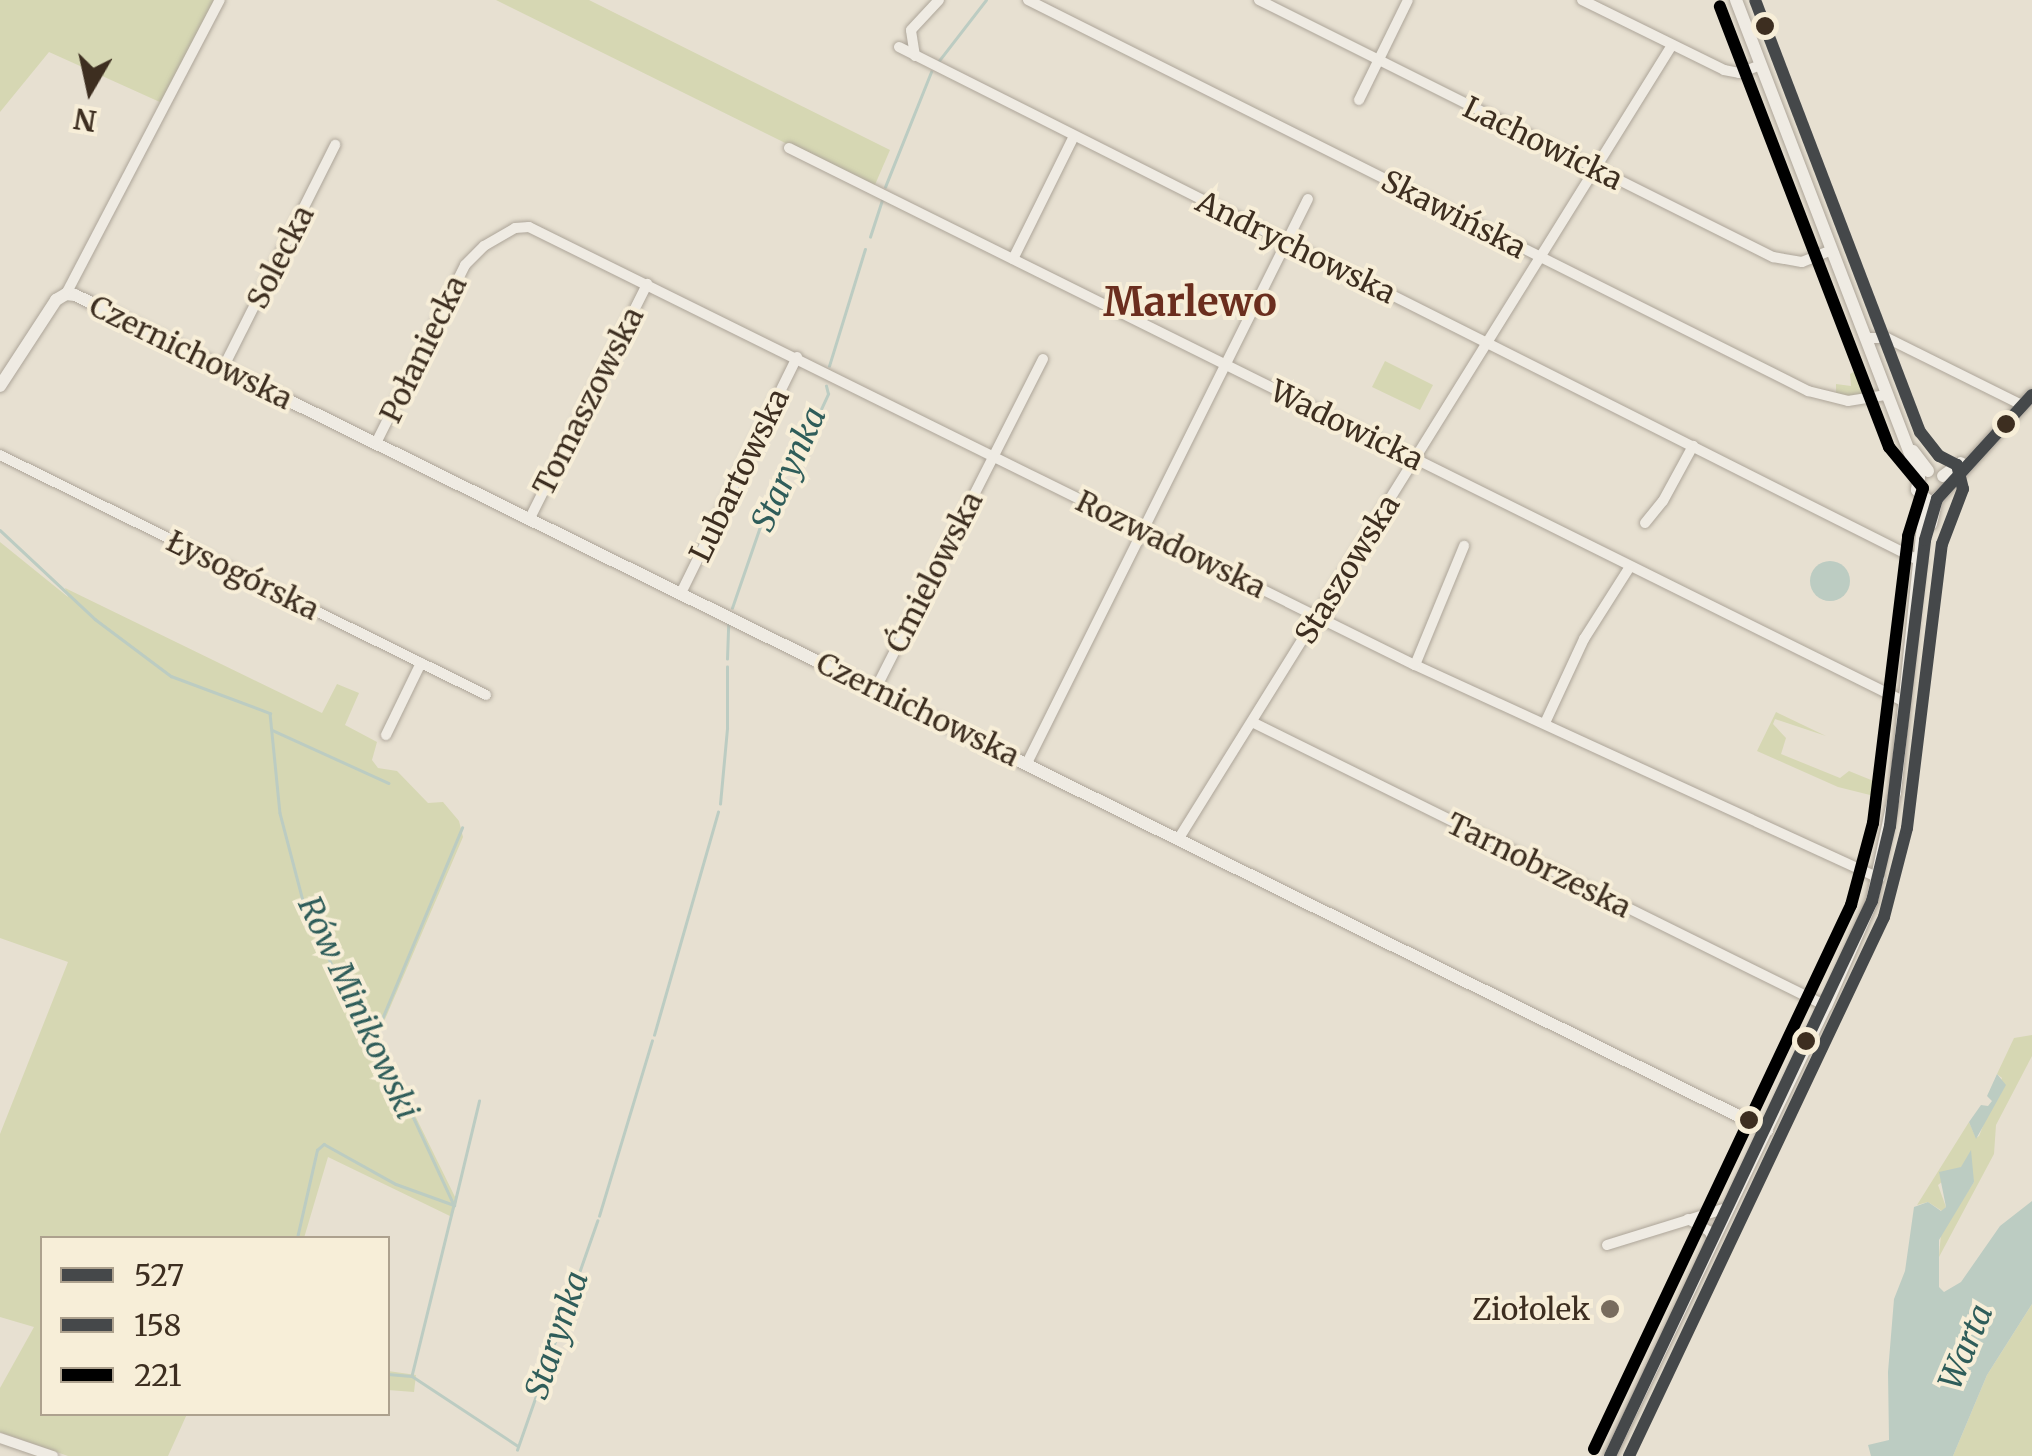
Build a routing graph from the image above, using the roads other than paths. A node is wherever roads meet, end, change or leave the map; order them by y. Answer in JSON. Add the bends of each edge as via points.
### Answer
{"nodes":[{"id":1,"x":220,"y":0,"type":"edge"},
{"id":2,"x":939,"y":0,"type":"edge"},
{"id":3,"x":1028,"y":0,"type":"edge"},
{"id":4,"x":1258,"y":0,"type":"edge"},
{"id":5,"x":1408,"y":0,"type":"edge"},
{"id":6,"x":1582,"y":0,"type":"edge"},
{"id":7,"x":1736,"y":0,"type":"edge"},
{"id":8,"x":1672,"y":45,"type":"junction"},
{"id":9,"x":899,"y":47,"type":"dead end"},
{"id":10,"x":915,"y":56,"type":"junction"},
{"id":11,"x":1378,"y":60,"type":"junction"},
{"id":12,"x":1761,"y":65,"type":"junction"},
{"id":13,"x":1359,"y":100,"type":"dead end"},
{"id":14,"x":1074,"y":136,"type":"junction"},
{"id":15,"x":335,"y":145,"type":"dead end"},
{"id":16,"x":788,"y":148,"type":"dead end"},
{"id":17,"x":1596,"y":168,"type":"junction"},
{"id":18,"x":1308,"y":199,"type":"dead end"},
{"id":19,"x":1287,"y":242,"type":"junction"},
{"id":20,"x":1832,"y":250,"type":"junction"},
{"id":21,"x":471,"y":256,"type":"joint"},
{"id":22,"x":1540,"y":257,"type":"junction"},
{"id":23,"x":1012,"y":259,"type":"junction"},
{"id":24,"x":647,"y":284,"type":"junction"},
{"id":25,"x":66,"y":294,"type":"junction"},
{"id":26,"x":1866,"y":338,"type":"junction"},
{"id":27,"x":1488,"y":342,"type":"junction"},
{"id":28,"x":797,"y":357,"type":"junction"},
{"id":29,"x":1043,"y":358,"type":"dead end"},
{"id":30,"x":1224,"y":364,"type":"junction"},
{"id":31,"x":223,"y":368,"type":"junction"},
{"id":32,"x":0,"y":386,"type":"edge"},
{"id":33,"x":1887,"y":395,"type":"junction"},
{"id":34,"x":2027,"y":400,"type":"edge"},
{"id":35,"x":376,"y":443,"type":"junction"},
{"id":36,"x":1694,"y":446,"type":"junction"},
{"id":37,"x":0,"y":454,"type":"edge"},
{"id":38,"x":993,"y":456,"type":"junction"},
{"id":39,"x":1415,"y":458,"type":"junction"},
{"id":40,"x":1923,"y":474,"type":"junction"},
{"id":41,"x":1938,"y":490,"type":"junction"},
{"id":42,"x":530,"y":518,"type":"junction"},
{"id":43,"x":1645,"y":523,"type":"dead end"},
{"id":44,"x":1143,"y":530,"type":"junction"},
{"id":45,"x":1464,"y":546,"type":"dead end"},
{"id":46,"x":1922,"y":562,"type":"junction"},
{"id":47,"x":1629,"y":568,"type":"junction"},
{"id":48,"x":681,"y":593,"type":"junction"},
{"id":49,"x":1318,"y":616,"type":"junction"},
{"id":50,"x":421,"y":663,"type":"junction"},
{"id":51,"x":1415,"y":665,"type":"junction"},
{"id":52,"x":876,"y":688,"type":"junction"},
{"id":53,"x":486,"y":695,"type":"dead end"},
{"id":54,"x":1905,"y":702,"type":"junction"},
{"id":55,"x":1252,"y":722,"type":"junction"},
{"id":56,"x":1545,"y":723,"type":"junction"},
{"id":57,"x":386,"y":735,"type":"dead end"},
{"id":58,"x":1027,"y":762,"type":"junction"},
{"id":59,"x":1180,"y":838,"type":"junction"},
{"id":60,"x":1878,"y":878,"type":"junction"},
{"id":61,"x":1826,"y":1006,"type":"junction"},
{"id":62,"x":1768,"y":1130,"type":"junction"},
{"id":63,"x":1730,"y":1207,"type":"junction"},
{"id":64,"x":1688,"y":1218,"type":"junction"},
{"id":65,"x":1714,"y":1240,"type":"junction"},
{"id":66,"x":1607,"y":1245,"type":"dead end"},
{"id":67,"x":0,"y":1438,"type":"edge"},
{"id":68,"x":53,"y":1456,"type":"edge"},
{"id":69,"x":1610,"y":1456,"type":"edge"}],
"edges":[{"from":1,"to":25,"type":"street"},
{"from":2,"to":10,"type":"street","via":[[912,30]]},
{"from":3,"to":22,"type":"street","name":"Skawińska"},
{"from":4,"to":11,"type":"street","name":"Lachowicka"},
{"from":5,"to":11,"type":"street"},
{"from":6,"to":8,"type":"street"},
{"from":7,"to":12,"type":"street"},
{"from":8,"to":12,"type":"street","via":[[1732,72]]},
{"from":8,"to":17,"type":"street","name":"Staszowska"},
{"from":9,"to":10,"type":"street","name":"Andrychowska"},
{"from":10,"to":14,"type":"street","name":"Andrychowska"},
{"from":11,"to":13,"type":"street"},
{"from":11,"to":17,"type":"street","name":"Lachowicka"},
{"from":12,"to":20,"type":"street"},
{"from":14,"to":19,"type":"street","name":"Andrychowska"},
{"from":14,"to":23,"type":"street"},
{"from":15,"to":31,"type":"street","name":"Solecka"},
{"from":16,"to":23,"type":"street","name":"Wadowicka"},
{"from":17,"to":20,"type":"street","name":"Lachowicka","via":[[1773,258],[1802,262]]},
{"from":17,"to":22,"type":"street","name":"Staszowska"},
{"from":18,"to":19,"type":"street"},
{"from":19,"to":27,"type":"street","name":"Andrychowska"},
{"from":19,"to":30,"type":"street"},
{"from":20,"to":26,"type":"street"},
{"from":21,"to":24,"type":"street","name":"Rozwadowska","via":[[524,226]]},
{"from":21,"to":35,"type":"street","name":"Połaniecka"},
{"from":22,"to":27,"type":"street","name":"Staszowska"},
{"from":22,"to":33,"type":"street","name":"Skawińska","via":[[1816,395],[1848,401]]},
{"from":23,"to":30,"type":"street","name":"Wadowicka"},
{"from":24,"to":28,"type":"street","name":"Rozwadowska"},
{"from":24,"to":42,"type":"street","name":"Tomaszowska"},
{"from":25,"to":31,"type":"street","name":"Czernichowska"},
{"from":25,"to":32,"type":"street"},
{"from":26,"to":33,"type":"street"},
{"from":26,"to":34,"type":"street","via":[[1887,338]]},
{"from":27,"to":36,"type":"street","name":"Andrychowska"},
{"from":27,"to":39,"type":"street","name":"Staszowska"},
{"from":28,"to":38,"type":"street","name":"Rozwadowska"},
{"from":28,"to":48,"type":"street","name":"Lubartowska"},
{"from":29,"to":38,"type":"street","name":"Ćmielowska"},
{"from":30,"to":39,"type":"street","name":"Wadowicka"},
{"from":30,"to":44,"type":"street"},
{"from":31,"to":35,"type":"street","name":"Czernichowska"},
{"from":33,"to":40,"type":"street"},
{"from":34,"to":41,"type":"street"},
{"from":35,"to":42,"type":"street","name":"Czernichowska"},
{"from":36,"to":43,"type":"street"},
{"from":36,"to":46,"type":"street","name":"Andrychowska"},
{"from":37,"to":50,"type":"street","name":"Łysogórska"},
{"from":38,"to":44,"type":"street","name":"Rozwadowska"},
{"from":38,"to":52,"type":"street","name":"Ćmielowska"},
{"from":39,"to":47,"type":"street","name":"Wadowicka"},
{"from":39,"to":49,"type":"street","name":"Staszowska"},
{"from":40,"to":41,"type":"street"},
{"from":40,"to":41,"type":"street","via":[[1917,490]]},
{"from":41,"to":46,"type":"street"},
{"from":42,"to":48,"type":"street","name":"Czernichowska"},
{"from":44,"to":49,"type":"street","name":"Rozwadowska"},
{"from":44,"to":58,"type":"street"},
{"from":45,"to":51,"type":"street"},
{"from":46,"to":54,"type":"street"},
{"from":47,"to":54,"type":"street","name":"Wadowicka"},
{"from":47,"to":56,"type":"street","via":[[1584,640]]},
{"from":48,"to":52,"type":"street","name":"Czernichowska"},
{"from":49,"to":51,"type":"street","name":"Rozwadowska"},
{"from":49,"to":55,"type":"street","name":"Staszowska"},
{"from":50,"to":53,"type":"street","name":"Łysogórska"},
{"from":50,"to":57,"type":"street"},
{"from":51,"to":56,"type":"street","name":"Rozwadowska"},
{"from":52,"to":58,"type":"street","name":"Czernichowska"},
{"from":54,"to":60,"type":"street"},
{"from":55,"to":59,"type":"street","name":"Staszowska"},
{"from":55,"to":61,"type":"street","name":"Tarnobrzeska"},
{"from":56,"to":60,"type":"street","name":"Rozwadowska"},
{"from":58,"to":59,"type":"street","name":"Czernichowska"},
{"from":59,"to":62,"type":"street","name":"Czernichowska"},
{"from":60,"to":61,"type":"street"},
{"from":61,"to":62,"type":"street"},
{"from":62,"to":63,"type":"street"},
{"from":63,"to":64,"type":"street"},
{"from":63,"to":65,"type":"street"},
{"from":64,"to":65,"type":"street"},
{"from":64,"to":66,"type":"street"},
{"from":65,"to":69,"type":"street"},
{"from":67,"to":68,"type":"street"}]}
